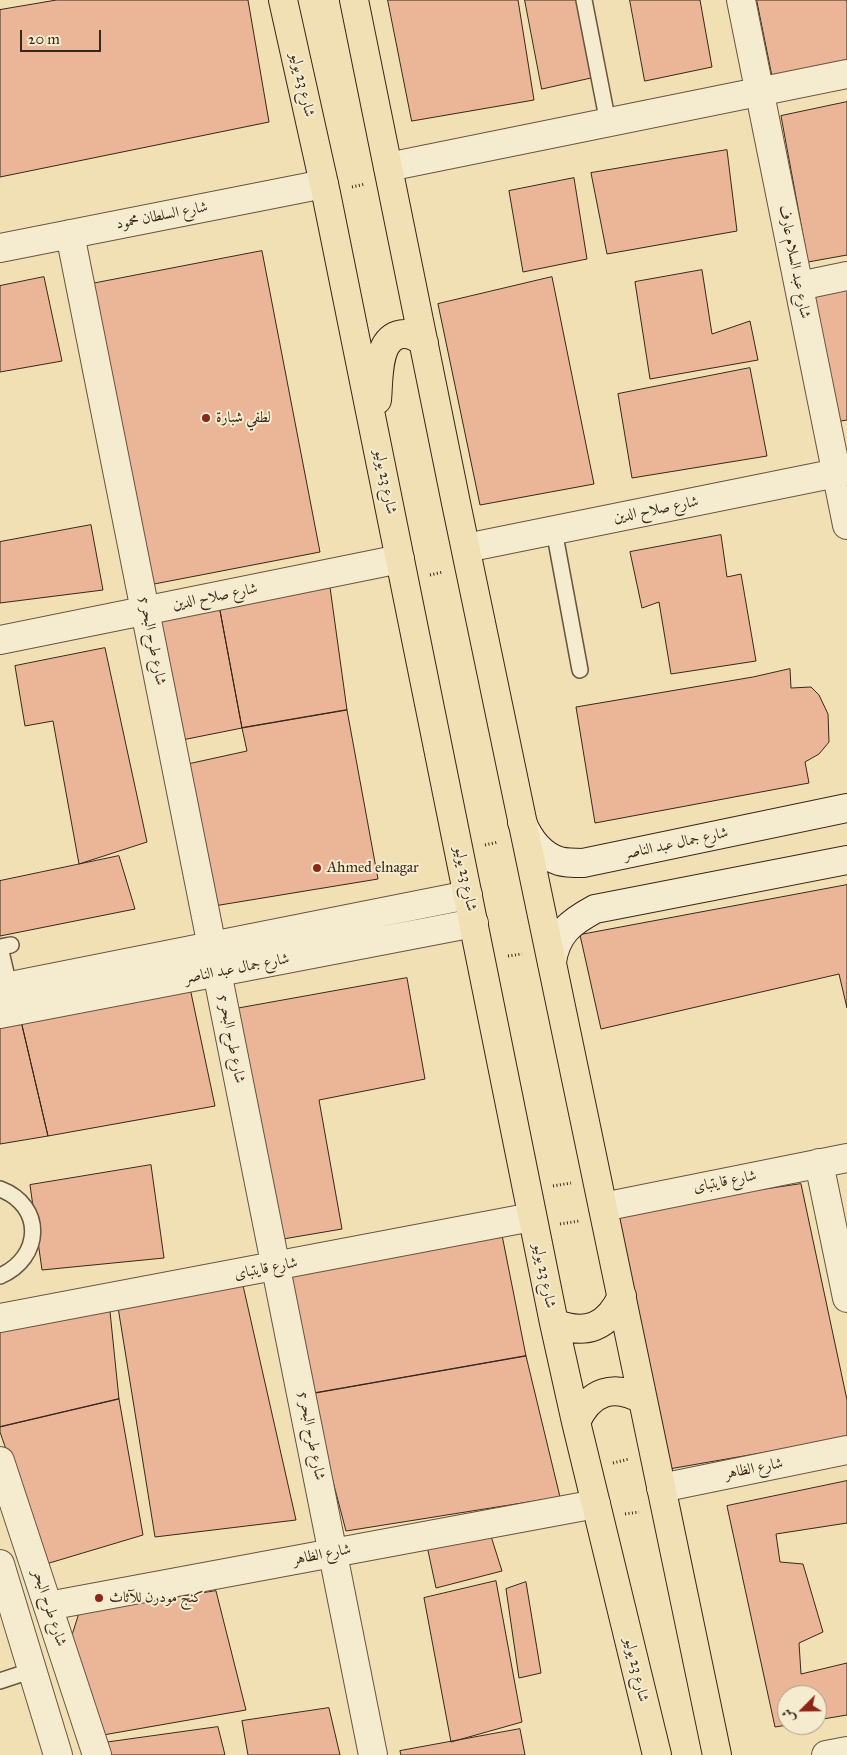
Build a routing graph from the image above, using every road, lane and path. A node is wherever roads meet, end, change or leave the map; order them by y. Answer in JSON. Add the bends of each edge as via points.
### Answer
{"nodes":[{"id":1,"x":283,"y":0,"type":"edge"},
{"id":2,"x":354,"y":0,"type":"edge"},
{"id":3,"x":584,"y":0,"type":"edge"},
{"id":4,"x":741,"y":0,"type":"edge"},
{"id":5,"x":847,"y":74,"type":"edge"},
{"id":6,"x":760,"y":92,"type":"junction"},
{"id":7,"x":608,"y":123,"type":"junction"},
{"id":8,"x":389,"y":173,"type":"junction"},
{"id":9,"x":325,"y":188,"type":"junction"},
{"id":10,"x":70,"y":234,"type":"junction"},
{"id":11,"x":0,"y":248,"type":"edge"},
{"id":12,"x":847,"y":276,"type":"edge"},
{"id":13,"x":799,"y":286,"type":"junction"},
{"id":14,"x":424,"y":343,"type":"junction"},
{"id":15,"x":375,"y":431,"type":"junction"},
{"id":16,"x":842,"y":472,"type":"edge"},
{"id":17,"x":847,"y":525,"type":"edge"},
{"id":18,"x":554,"y":530,"type":"junction"},
{"id":19,"x":468,"y":558,"type":"junction"},
{"id":20,"x":402,"y":569,"type":"junction"},
{"id":21,"x":146,"y":611,"type":"junction"},
{"id":22,"x":0,"y":640,"type":"edge"},
{"id":23,"x":580,"y":670,"type":"dead end"},
{"id":24,"x":847,"y":808,"type":"edge"},
{"id":25,"x":524,"y":829,"type":"junction"},
{"id":26,"x":459,"y":850,"type":"junction"},
{"id":27,"x":847,"y":860,"type":"edge"},
{"id":28,"x":468,"y":894,"type":"junction"},
{"id":29,"x":474,"y":923,"type":"junction"},
{"id":30,"x":11,"y":945,"type":"dead end"},
{"id":31,"x":213,"y":946,"type":"junction"},
{"id":32,"x":551,"y":956,"type":"junction"},
{"id":33,"x":481,"y":961,"type":"junction"},
{"id":34,"x":218,"y":972,"type":"junction"},
{"id":35,"x":5,"y":987,"type":"edge"},
{"id":36,"x":0,"y":1014,"type":"edge"},
{"id":37,"x":847,"y":1158,"type":"edge"},
{"id":38,"x":819,"y":1163,"type":"junction"},
{"id":39,"x":597,"y":1178,"type":"junction"},
{"id":40,"x":568,"y":1183,"type":"junction"},
{"id":41,"x":0,"y":1189,"type":"edge"},
{"id":42,"x":528,"y":1190,"type":"junction"},
{"id":43,"x":570,"y":1193,"type":"dead end"},
{"id":44,"x":604,"y":1211,"type":"junction"},
{"id":45,"x":575,"y":1221,"type":"junction"},
{"id":46,"x":534,"y":1223,"type":"junction"},
{"id":47,"x":577,"y":1230,"type":"dead end"},
{"id":48,"x":277,"y":1267,"type":"junction"},
{"id":49,"x":0,"y":1276,"type":"edge"},
{"id":50,"x":622,"y":1296,"type":"junction"},
{"id":51,"x":847,"y":1298,"type":"edge"},
{"id":52,"x":0,"y":1318,"type":"edge"},
{"id":53,"x":554,"y":1323,"type":"junction"},
{"id":54,"x":643,"y":1400,"type":"junction"},
{"id":55,"x":576,"y":1422,"type":"junction"},
{"id":56,"x":847,"y":1450,"type":"edge"},
{"id":57,"x":654,"y":1454,"type":"junction"},
{"id":58,"x":0,"y":1461,"type":"edge"},
{"id":59,"x":588,"y":1469,"type":"junction"},
{"id":60,"x":663,"y":1497,"type":"junction"},
{"id":61,"x":598,"y":1511,"type":"junction"},
{"id":62,"x":334,"y":1552,"type":"junction"},
{"id":63,"x":0,"y":1564,"type":"edge"},
{"id":64,"x":48,"y":1606,"type":"junction"},
{"id":65,"x":8,"y":1615,"type":"edge"},
{"id":66,"x":34,"y":1670,"type":"junction"},
{"id":67,"x":0,"y":1681,"type":"edge"},
{"id":68,"x":847,"y":1751,"type":"edge"},
{"id":69,"x":58,"y":1755,"type":"edge"},
{"id":70,"x":97,"y":1755,"type":"edge"},
{"id":71,"x":373,"y":1755,"type":"edge"},
{"id":72,"x":656,"y":1755,"type":"edge"},
{"id":73,"x":717,"y":1755,"type":"edge"},
{"id":74,"x":826,"y":1755,"type":"edge"}],
"edges":[{"from":1,"to":9,"type":"main road","name":"شارع 23 يوليو"},
{"from":2,"to":8,"type":"main road"},
{"from":3,"to":7,"type":"lane"},
{"from":4,"to":6,"type":"street","name":"شارع عبد السلام عارف"},
{"from":5,"to":6,"type":"street"},
{"from":6,"to":7,"type":"street"},
{"from":6,"to":13,"type":"street","name":"شارع عبد السلام عارف"},
{"from":7,"to":8,"type":"street"},
{"from":8,"to":9,"type":"path"},
{"from":8,"to":14,"type":"main road"},
{"from":9,"to":10,"type":"street","name":"شارع السلطان محمود"},
{"from":9,"to":15,"type":"main road","name":"شارع 23 يوليو"},
{"from":10,"to":11,"type":"street","name":"شارع السلطان محمود"},
{"from":10,"to":21,"type":"street","name":"شارع طرح البحر 5"},
{"from":12,"to":13,"type":"street"},
{"from":13,"to":16,"type":"street","name":"شارع عبد السلام عارف"},
{"from":14,"to":15,"type":"main road","via":[[411,334],[403,334],[384,346]]},
{"from":14,"to":19,"type":"main road"},
{"from":15,"to":20,"type":"main road","name":"شارع 23 يوليو"},
{"from":16,"to":17,"type":"street","name":"شارع عبد السلام عارف"},
{"from":16,"to":18,"type":"street","name":"شارع صلاح الدين"},
{"from":18,"to":19,"type":"street","name":"شارع صلاح الدين"},
{"from":18,"to":23,"type":"lane"},
{"from":19,"to":20,"type":"path"},
{"from":19,"to":25,"type":"main road"},
{"from":20,"to":21,"type":"street","name":"شارع صلاح الدين"},
{"from":20,"to":26,"type":"main road","name":"شارع 23 يوليو"},
{"from":21,"to":22,"type":"street","name":"شارع صلاح الدين"},
{"from":21,"to":31,"type":"street","name":"شارع طرح البحر 5"},
{"from":24,"to":25,"type":"street","name":"شارع جمال عبد الناصر","via":[[583,863],[559,861],[545,853]]},
{"from":25,"to":26,"type":"path"},
{"from":25,"to":32,"type":"main road"},
{"from":26,"to":28,"type":"main road","name":"شارع 23 يوليو"},
{"from":27,"to":32,"type":"street","via":[[595,909],[579,917],[565,930]]},
{"from":28,"to":29,"type":"main road","name":"شارع 23 يوليو"},
{"from":28,"to":31,"type":"street","name":"شارع جمال عبد الناصر"},
{"from":29,"to":33,"type":"main road","name":"شارع 23 يوليو"},
{"from":29,"to":34,"type":"street","name":"شارع جمال عبد الناصر"},
{"from":30,"to":35,"type":"lane","via":[[0,947]]},
{"from":31,"to":34,"type":"street","name":"شارع طرح البحر 5"},
{"from":31,"to":35,"type":"street","name":"شارع جمال عبد الناصر"},
{"from":32,"to":33,"type":"path"},
{"from":32,"to":39,"type":"main road"},
{"from":33,"to":42,"type":"main road","name":"شارع 23 يوليو"},
{"from":34,"to":36,"type":"street","name":"شارع جمال عبد الناصر"},
{"from":34,"to":48,"type":"street","name":"شارع طرح البحر 5"},
{"from":37,"to":38,"type":"street","name":"شارع قايتباى"},
{"from":38,"to":44,"type":"street","name":"شارع قايتباى"},
{"from":38,"to":51,"type":"street"},
{"from":39,"to":40,"type":"path"},
{"from":39,"to":44,"type":"main road"},
{"from":40,"to":42,"type":"path"},
{"from":40,"to":43,"type":"path"},
{"from":41,"to":49,"type":"lane","via":[[22,1204],[30,1214],[33,1227],[28,1252],[21,1263]]},
{"from":42,"to":46,"type":"main road","name":"شارع 23 يوليو"},
{"from":44,"to":45,"type":"path"},
{"from":44,"to":50,"type":"main road"},
{"from":45,"to":46,"type":"path"},
{"from":45,"to":47,"type":"path"},
{"from":46,"to":48,"type":"street","name":"شارع قايتباى"},
{"from":46,"to":53,"type":"main road","name":"شارع 23 يوليو"},
{"from":48,"to":52,"type":"street","name":"شارع قايتباى"},
{"from":48,"to":62,"type":"street","name":"شارع طرح البحر 5"},
{"from":50,"to":53,"type":"main road","via":[[616,1309],[594,1326],[581,1330]]},
{"from":50,"to":54,"type":"main road"},
{"from":53,"to":55,"type":"main road","name":"شارع 23 يوليو"},
{"from":54,"to":55,"type":"main road","via":[[617,1390],[603,1392],[591,1399]]},
{"from":54,"to":57,"type":"main road"},
{"from":55,"to":59,"type":"main road","name":"شارع 23 يوليو"},
{"from":56,"to":60,"type":"street","name":"شارع الظاهر"},
{"from":57,"to":59,"type":"path"},
{"from":57,"to":60,"type":"main road"},
{"from":58,"to":64,"type":"street","name":"شارع طرح البحر"},
{"from":59,"to":61,"type":"main road","name":"شارع 23 يوليو"},
{"from":60,"to":61,"type":"path"},
{"from":60,"to":73,"type":"main road"},
{"from":61,"to":62,"type":"street","name":"شارع الظاهر"},
{"from":61,"to":72,"type":"main road","name":"شارع 23 يوليو"},
{"from":62,"to":64,"type":"street","name":"شارع الظاهر"},
{"from":62,"to":71,"type":"street","name":"شارع طرح البحر 5"},
{"from":63,"to":65,"type":"street"},
{"from":64,"to":70,"type":"street","name":"شارع طرح البحر"},
{"from":65,"to":66,"type":"street"},
{"from":66,"to":67,"type":"lane"},
{"from":66,"to":69,"type":"street"},
{"from":68,"to":74,"type":"street"}]}
